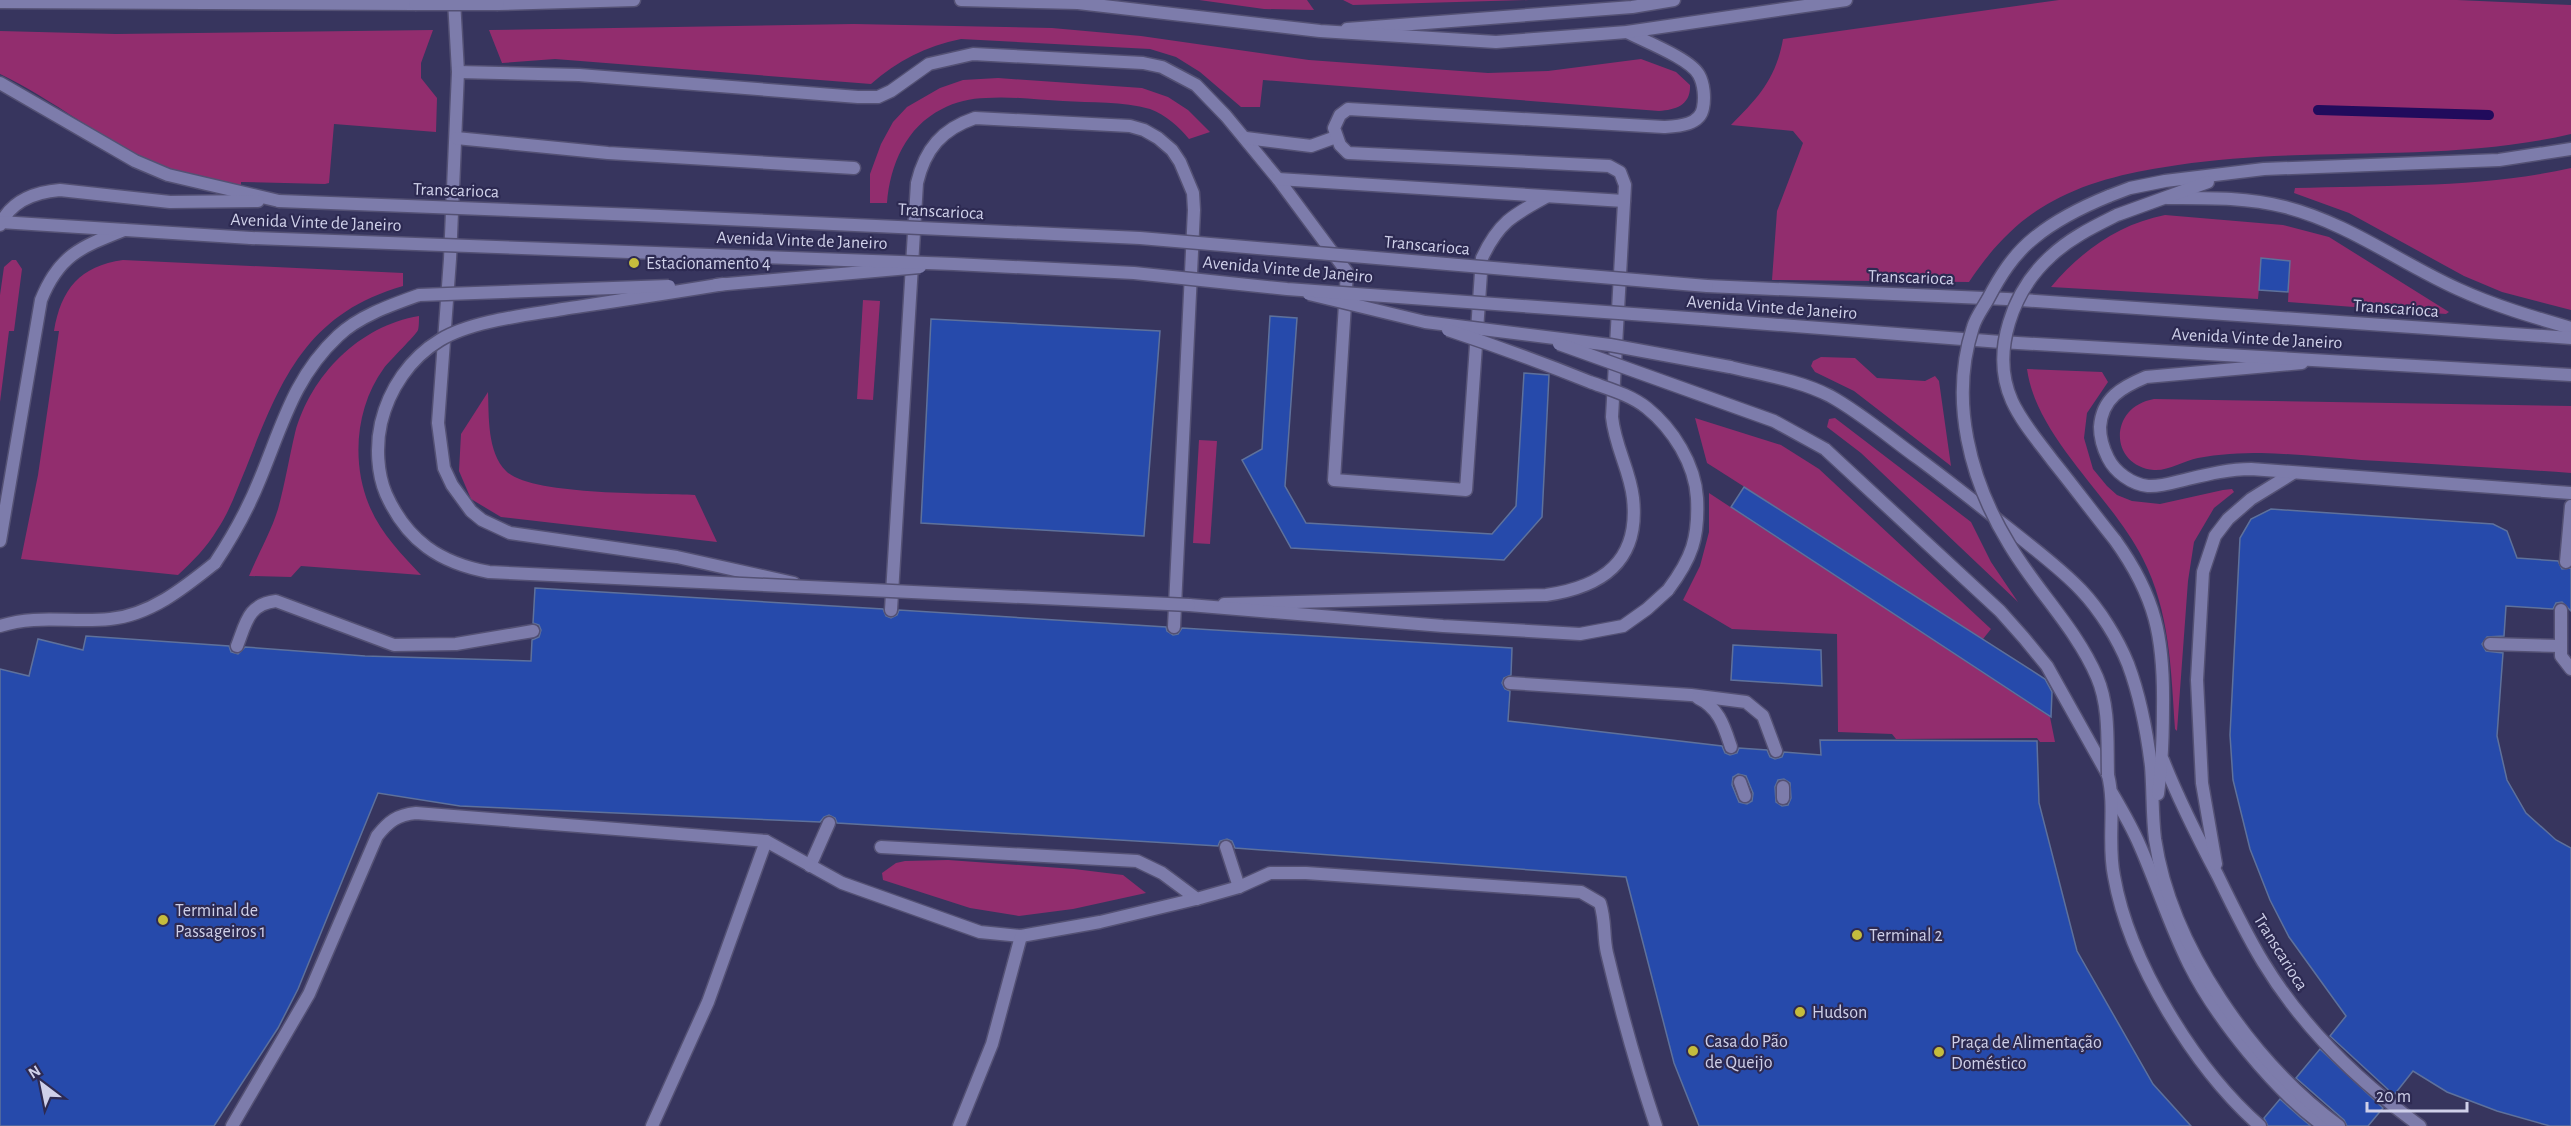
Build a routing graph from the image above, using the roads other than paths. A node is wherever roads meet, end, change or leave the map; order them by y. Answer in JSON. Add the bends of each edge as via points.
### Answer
{"nodes":[{"id":1,"x":454,"y":0,"type":"edge"},
{"id":2,"x":634,"y":0,"type":"edge"},
{"id":3,"x":961,"y":0,"type":"edge"},
{"id":4,"x":1674,"y":0,"type":"edge"},
{"id":5,"x":1846,"y":0,"type":"edge"},
{"id":6,"x":0,"y":2,"type":"edge"},
{"id":7,"x":1320,"y":31,"type":"junction"},
{"id":8,"x":1627,"y":32,"type":"junction"},
{"id":9,"x":458,"y":72,"type":"junction"},
{"id":10,"x":0,"y":83,"type":"edge"},
{"id":11,"x":1336,"y":137,"type":"junction"},
{"id":12,"x":456,"y":138,"type":"junction"},
{"id":13,"x":1246,"y":138,"type":"junction"},
{"id":14,"x":2571,"y":149,"type":"edge"},
{"id":15,"x":854,"y":168,"type":"dead end"},
{"id":16,"x":2264,"y":169,"type":"junction"},
{"id":17,"x":1278,"y":179,"type":"junction"},
{"id":18,"x":1546,"y":197,"type":"junction"},
{"id":19,"x":2160,"y":198,"type":"junction"},
{"id":20,"x":279,"y":201,"type":"junction"},
{"id":21,"x":1624,"y":201,"type":"junction"},
{"id":22,"x":0,"y":223,"type":"edge"},
{"id":23,"x":124,"y":230,"type":"junction"},
{"id":24,"x":954,"y":264,"type":"junction"},
{"id":25,"x":724,"y":284,"type":"junction"},
{"id":26,"x":1287,"y":289,"type":"junction"},
{"id":27,"x":1425,"y":322,"type":"junction"},
{"id":28,"x":2571,"y":328,"type":"edge"},
{"id":29,"x":1533,"y":334,"type":"junction"},
{"id":30,"x":2571,"y":338,"type":"edge"},
{"id":31,"x":2330,"y":361,"type":"junction"},
{"id":32,"x":2571,"y":375,"type":"edge"},
{"id":33,"x":2293,"y":473,"type":"junction"},
{"id":34,"x":2571,"y":493,"type":"edge"},
{"id":35,"x":2571,"y":506,"type":"edge"},
{"id":36,"x":0,"y":541,"type":"edge"},
{"id":37,"x":2566,"y":562,"type":"dead end"},
{"id":38,"x":807,"y":586,"type":"junction"},
{"id":39,"x":1190,"y":605,"type":"junction"},
{"id":40,"x":891,"y":610,"type":"dead end"},
{"id":41,"x":2561,"y":610,"type":"dead end"},
{"id":42,"x":0,"y":626,"type":"edge"},
{"id":43,"x":1174,"y":627,"type":"dead end"},
{"id":44,"x":533,"y":631,"type":"dead end"},
{"id":45,"x":2490,"y":644,"type":"dead end"},
{"id":46,"x":237,"y":646,"type":"dead end"},
{"id":47,"x":2560,"y":646,"type":"junction"},
{"id":48,"x":2571,"y":669,"type":"edge"},
{"id":49,"x":1510,"y":683,"type":"dead end"},
{"id":50,"x":1691,"y":695,"type":"junction"},
{"id":51,"x":1731,"y":747,"type":"dead end"},
{"id":52,"x":1776,"y":751,"type":"dead end"},
{"id":53,"x":2163,"y":760,"type":"junction"},
{"id":54,"x":2108,"y":775,"type":"junction"},
{"id":55,"x":1740,"y":782,"type":"dead end"},
{"id":56,"x":2112,"y":792,"type":"junction"},
{"id":57,"x":1745,"y":795,"type":"dead end"},
{"id":58,"x":2154,"y":816,"type":"junction"},
{"id":59,"x":830,"y":823,"type":"dead end"},
{"id":60,"x":766,"y":841,"type":"junction"},
{"id":61,"x":881,"y":847,"type":"dead end"},
{"id":62,"x":1226,"y":847,"type":"dead end"},
{"id":63,"x":810,"y":866,"type":"junction"},
{"id":64,"x":2218,"y":876,"type":"junction"},
{"id":65,"x":1239,"y":887,"type":"junction"},
{"id":66,"x":1197,"y":899,"type":"junction"},
{"id":67,"x":1022,"y":936,"type":"junction"},
{"id":68,"x":232,"y":1126,"type":"edge"},
{"id":69,"x":652,"y":1126,"type":"edge"},
{"id":70,"x":959,"y":1126,"type":"edge"},
{"id":71,"x":1656,"y":1126,"type":"edge"},
{"id":72,"x":2260,"y":1126,"type":"edge"},
{"id":73,"x":2324,"y":1126,"type":"edge"},
{"id":74,"x":2340,"y":1126,"type":"edge"},
{"id":75,"x":2420,"y":1126,"type":"edge"}],
"edges":[{"from":1,"to":9,"type":"street"},
{"from":2,"to":6,"type":"street","bridge":true,"via":[[498,4]]},
{"from":3,"to":7,"type":"street","via":[[1078,3]]},
{"from":4,"to":7,"type":"street","via":[[1632,8]]},
{"from":5,"to":8,"type":"street"},
{"from":7,"to":8,"type":"street","via":[[1496,42]]},
{"from":8,"to":11,"type":"street","via":[[1690,65],[1699,74],[1704,102],[1695,121],[1664,127],[1348,109],[1334,128]]},
{"from":9,"to":12,"type":"street"},
{"from":9,"to":13,"type":"street","via":[[579,75],[879,97],[929,64],[973,54],[1143,63],[1162,67],[1196,85]]},
{"from":10,"to":20,"type":"street","name":"Transcarioca","via":[[168,175]]},
{"from":11,"to":13,"type":"street","via":[[1311,146]]},
{"from":11,"to":21,"type":"street","via":[[1348,153],[1608,166],[1620,172],[1625,185]]},
{"from":12,"to":15,"type":"street"},
{"from":12,"to":38,"type":"street","bridge":true,"via":[[438,423],[444,468],[471,511],[510,533],[677,557]]},
{"from":13,"to":17,"type":"street"},
{"from":14,"to":16,"type":"street","via":[[2499,160]]},
{"from":16,"to":19,"type":"street"},
{"from":16,"to":54,"type":"street","bridge":true,"via":[[2165,181],[2078,209],[2054,222],[2015,256],[1973,325],[1962,379],[1968,446],[1986,501],[2009,545],[2086,654],[2098,679],[2104,698]]},
{"from":17,"to":18,"type":"street"},
{"from":17,"to":18,"type":"street","via":[[1347,272],[1334,480],[1466,490],[1482,258],[1492,236],[1511,217]]},
{"from":18,"to":21,"type":"street"},
{"from":19,"to":28,"type":"street","name":"Transcarioca","via":[[2223,197],[2315,216],[2458,289]]},
{"from":19,"to":53,"type":"street","bridge":true,"via":[[2116,215],[2071,240],[2050,257],[2018,299],[2004,352],[2012,400],[2023,419],[2139,576],[2162,645]]},
{"from":20,"to":22,"type":"street","name":"Transcarioca","via":[[170,202],[60,190],[33,194],[20,201]]},
{"from":20,"to":30,"type":"street","name":"Transcarioca","bridge":true,"via":[[1140,238],[1707,286],[2007,299]]},
{"from":21,"to":39,"type":"street","via":[[1612,417],[1633,496],[1633,521],[1629,545],[1616,565],[1584,588],[1546,595]]},
{"from":22,"to":23,"type":"street","name":"Avenida Vinte de Janeiro"},
{"from":23,"to":24,"type":"street","name":"Avenida Vinte de Janeiro","bridge":true},
{"from":23,"to":36,"type":"street","via":[[80,248],[50,278],[41,300]]},
{"from":24,"to":25,"type":"street","bridge":true},
{"from":24,"to":26,"type":"street","name":"Avenida Vinte de Janeiro","bridge":true,"via":[[1134,273]]},
{"from":25,"to":38,"type":"street","bridge":true,"via":[[508,318],[440,340],[412,363],[383,413],[378,448],[384,489],[394,510],[419,542],[441,558],[466,568]]},
{"from":25,"to":42,"type":"street","bridge":true,"via":[[419,296],[390,305],[339,335],[315,361],[297,388],[247,509],[215,563],[175,595],[112,620],[40,619]]},
{"from":26,"to":27,"type":"street","bridge":true},
{"from":26,"to":31,"type":"street","name":"Avenida Vinte de Janeiro","bridge":true,"via":[[2001,342]]},
{"from":27,"to":29,"type":"street","bridge":true},
{"from":27,"to":39,"type":"street","bridge":true,"via":[[1634,399],[1660,421],[1689,464],[1698,509],[1692,553],[1668,590],[1623,626],[1580,634]]},
{"from":29,"to":54,"type":"street","bridge":true,"via":[[1774,421],[1825,449],[2000,611],[2024,638],[2054,676]]},
{"from":29,"to":58,"type":"street","bridge":true,"via":[[1730,367],[1811,388],[1846,406],[1960,490],[2059,568],[2105,622],[2128,663],[2136,693],[2151,765]]},
{"from":31,"to":32,"type":"street","name":"Avenida Vinte de Janeiro"},
{"from":31,"to":33,"type":"street","via":[[2146,377],[2125,386],[2103,410],[2100,438],[2111,465],[2121,475],[2147,486],[2235,469]]},
{"from":33,"to":34,"type":"street"},
{"from":33,"to":64,"type":"street","via":[[2251,499],[2228,519],[2215,536],[2203,572],[2197,680],[2202,783]]},
{"from":35,"to":37,"type":"street"},
{"from":38,"to":39,"type":"street","bridge":true},
{"from":40,"to":43,"type":"street","via":[[917,183],[929,149],[958,123],[975,118],[1130,126],[1158,138],[1172,150],[1188,176],[1194,210]]},
{"from":41,"to":47,"type":"street"},
{"from":44,"to":46,"type":"street","via":[[456,644],[394,645],[276,601],[257,606],[250,614]]},
{"from":45,"to":47,"type":"street"},
{"from":47,"to":48,"type":"street","via":[[2561,656]]},
{"from":49,"to":50,"type":"street"},
{"from":50,"to":51,"type":"street","via":[[1714,709]]},
{"from":50,"to":52,"type":"street","via":[[1746,702],[1763,716]]},
{"from":53,"to":58,"type":"street"},
{"from":53,"to":64,"type":"street","name":"Transcarioca","via":[[2179,803]]},
{"from":54,"to":56,"type":"street"},
{"from":55,"to":57,"type":"street"},
{"from":56,"to":72,"type":"street","via":[[2114,876],[2128,928],[2146,971],[2160,1000],[2214,1076]]},
{"from":56,"to":73,"type":"street","via":[[2139,843],[2190,966],[2254,1058]]},
{"from":58,"to":74,"type":"street","via":[[2162,874],[2203,969],[2237,1023],[2274,1070]]},
{"from":59,"to":63,"type":"street"},
{"from":60,"to":63,"type":"street"},
{"from":60,"to":68,"type":"street","via":[[416,813],[401,815],[388,822],[377,836],[309,994]]},
{"from":60,"to":69,"type":"street","via":[[708,1002]]},
{"from":61,"to":66,"type":"street","via":[[1137,861],[1162,873]]},
{"from":62,"to":65,"type":"street"},
{"from":63,"to":67,"type":"street","via":[[842,883],[961,926]]},
{"from":64,"to":75,"type":"street","name":"Transcarioca","via":[[2264,963],[2312,1029],[2349,1069]]},
{"from":65,"to":66,"type":"street"},
{"from":65,"to":71,"type":"street","via":[[1270,873],[1306,873],[1581,892],[1600,903],[1606,949],[1633,1058]]},
{"from":66,"to":67,"type":"street"},
{"from":67,"to":70,"type":"street","via":[[992,1044]]}]}
